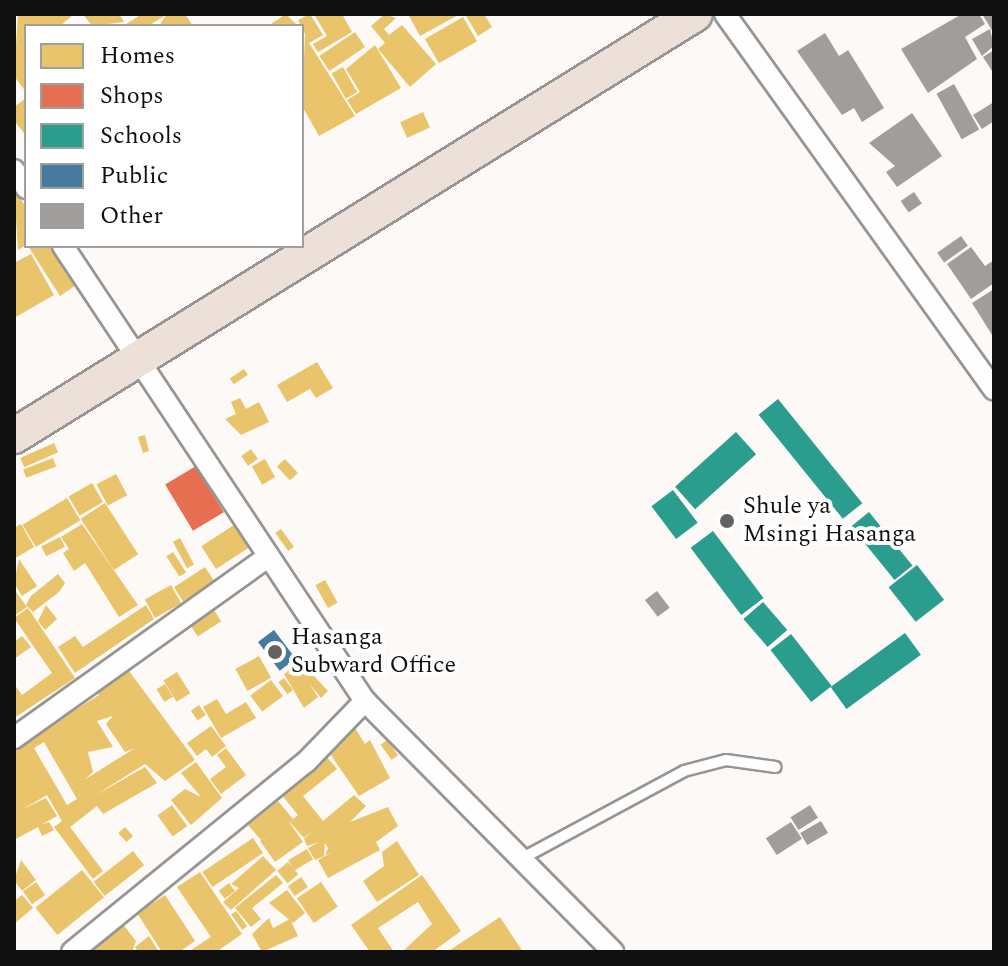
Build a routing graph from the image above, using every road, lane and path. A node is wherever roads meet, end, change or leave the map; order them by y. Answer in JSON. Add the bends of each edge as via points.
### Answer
{"nodes":[{"id":1,"x":695,"y":14,"type":"edge"},
{"id":2,"x":725,"y":14,"type":"edge"},
{"id":3,"x":64,"y":248,"type":"edge"},
{"id":4,"x":135,"y":364,"type":"junction"},
{"id":5,"x":994,"y":390,"type":"edge"},
{"id":6,"x":14,"y":436,"type":"edge"},
{"id":7,"x":268,"y":557,"type":"junction"},
{"id":8,"x":365,"y":701,"type":"junction"},
{"id":9,"x":14,"y":738,"type":"edge"},
{"id":10,"x":776,"y":767,"type":"dead end"},
{"id":11,"x":518,"y":861,"type":"junction"},
{"id":12,"x":72,"y":952,"type":"edge"},
{"id":13,"x":613,"y":952,"type":"edge"}],
"edges":[{"from":1,"to":4,"type":"highway"},
{"from":2,"to":5,"type":"street"},
{"from":3,"to":4,"type":"street"},
{"from":4,"to":6,"type":"highway"},
{"from":4,"to":7,"type":"street"},
{"from":7,"to":8,"type":"street"},
{"from":7,"to":9,"type":"street"},
{"from":8,"to":11,"type":"street"},
{"from":8,"to":12,"type":"street","via":[[306,762]]},
{"from":10,"to":11,"type":"lane","via":[[726,760],[684,771]]},
{"from":11,"to":13,"type":"street"}]}
